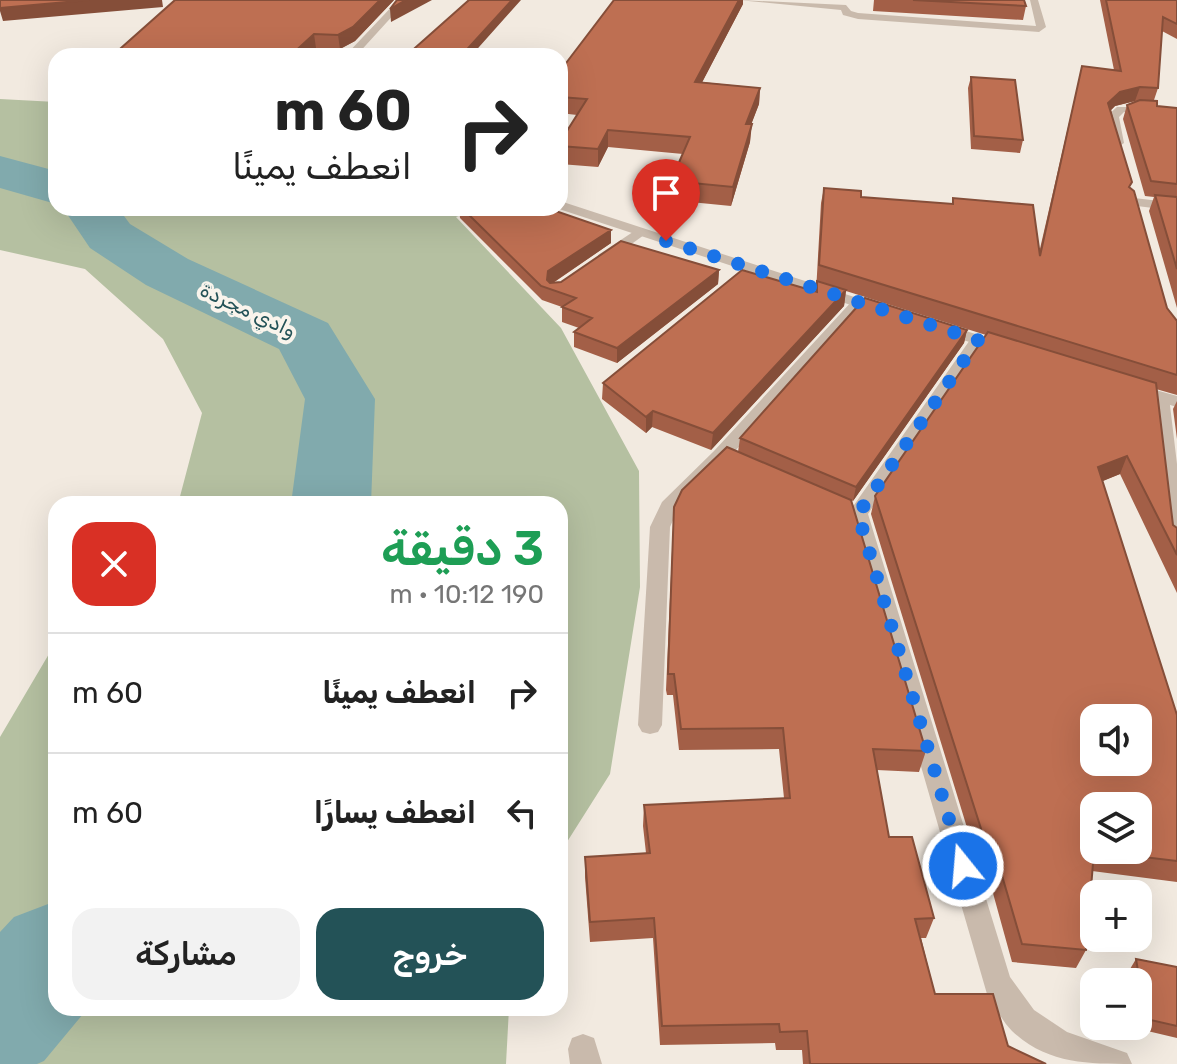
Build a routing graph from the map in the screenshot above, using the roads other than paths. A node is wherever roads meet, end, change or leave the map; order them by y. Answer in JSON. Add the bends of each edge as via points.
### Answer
{"nodes":[{"id":1,"x":403,"y":0,"type":"edge"},
{"id":2,"x":742,"y":0,"type":"edge"},
{"id":3,"x":750,"y":0,"type":"edge"},
{"id":4,"x":1034,"y":0,"type":"edge"},
{"id":5,"x":846,"y":4,"type":"edge"},
{"id":6,"x":358,"y":48,"type":"edge"},
{"id":7,"x":1177,"y":110,"type":"edge"},
{"id":8,"x":1122,"y":155,"type":"edge"},
{"id":9,"x":1130,"y":186,"type":"edge"},
{"id":10,"x":1177,"y":207,"type":"edge"},
{"id":11,"x":568,"y":208,"type":"edge"},
{"id":12,"x":639,"y":232,"type":"junction"},
{"id":13,"x":591,"y":266,"type":"edge"},
{"id":14,"x":858,"y":303,"type":"junction"},
{"id":15,"x":978,"y":340,"type":"junction"},
{"id":16,"x":1023,"y":354,"type":"edge"},
{"id":17,"x":1114,"y":383,"type":"edge"},
{"id":18,"x":1168,"y":399,"type":"edge"},
{"id":19,"x":721,"y":455,"type":"junction"},
{"id":20,"x":748,"y":467,"type":"edge"},
{"id":21,"x":803,"y":491,"type":"edge"},
{"id":22,"x":858,"y":514,"type":"junction"},
{"id":23,"x":1177,"y":544,"type":"edge"},
{"id":24,"x":650,"y":725,"type":"dead end"},
{"id":25,"x":1116,"y":1064,"type":"edge"}],
"edges":[{"from":1,"to":6,"type":"street"},
{"from":2,"to":3,"type":"street"},
{"from":3,"to":5,"type":"street"},
{"from":4,"to":5,"type":"street","via":[[1039,29],[947,18],[858,16],[846,13]]},
{"from":7,"to":8,"type":"street","via":[[1121,109],[1113,116],[1113,125]]},
{"from":9,"to":10,"type":"street","via":[[1136,208]]},
{"from":11,"to":12,"type":"street"},
{"from":12,"to":13,"type":"street"},
{"from":12,"to":14,"type":"street","via":[[742,273]]},
{"from":14,"to":15,"type":"street"},
{"from":14,"to":19,"type":"street"},
{"from":15,"to":16,"type":"street"},
{"from":15,"to":22,"type":"street"},
{"from":17,"to":18,"type":"street"},
{"from":18,"to":23,"type":"street"},
{"from":19,"to":20,"type":"street"},
{"from":19,"to":24,"type":"street","via":[[669,506],[660,527]]},
{"from":21,"to":22,"type":"street"},
{"from":22,"to":25,"type":"street","via":[[997,984],[1023,1021],[1059,1044]]}]}
